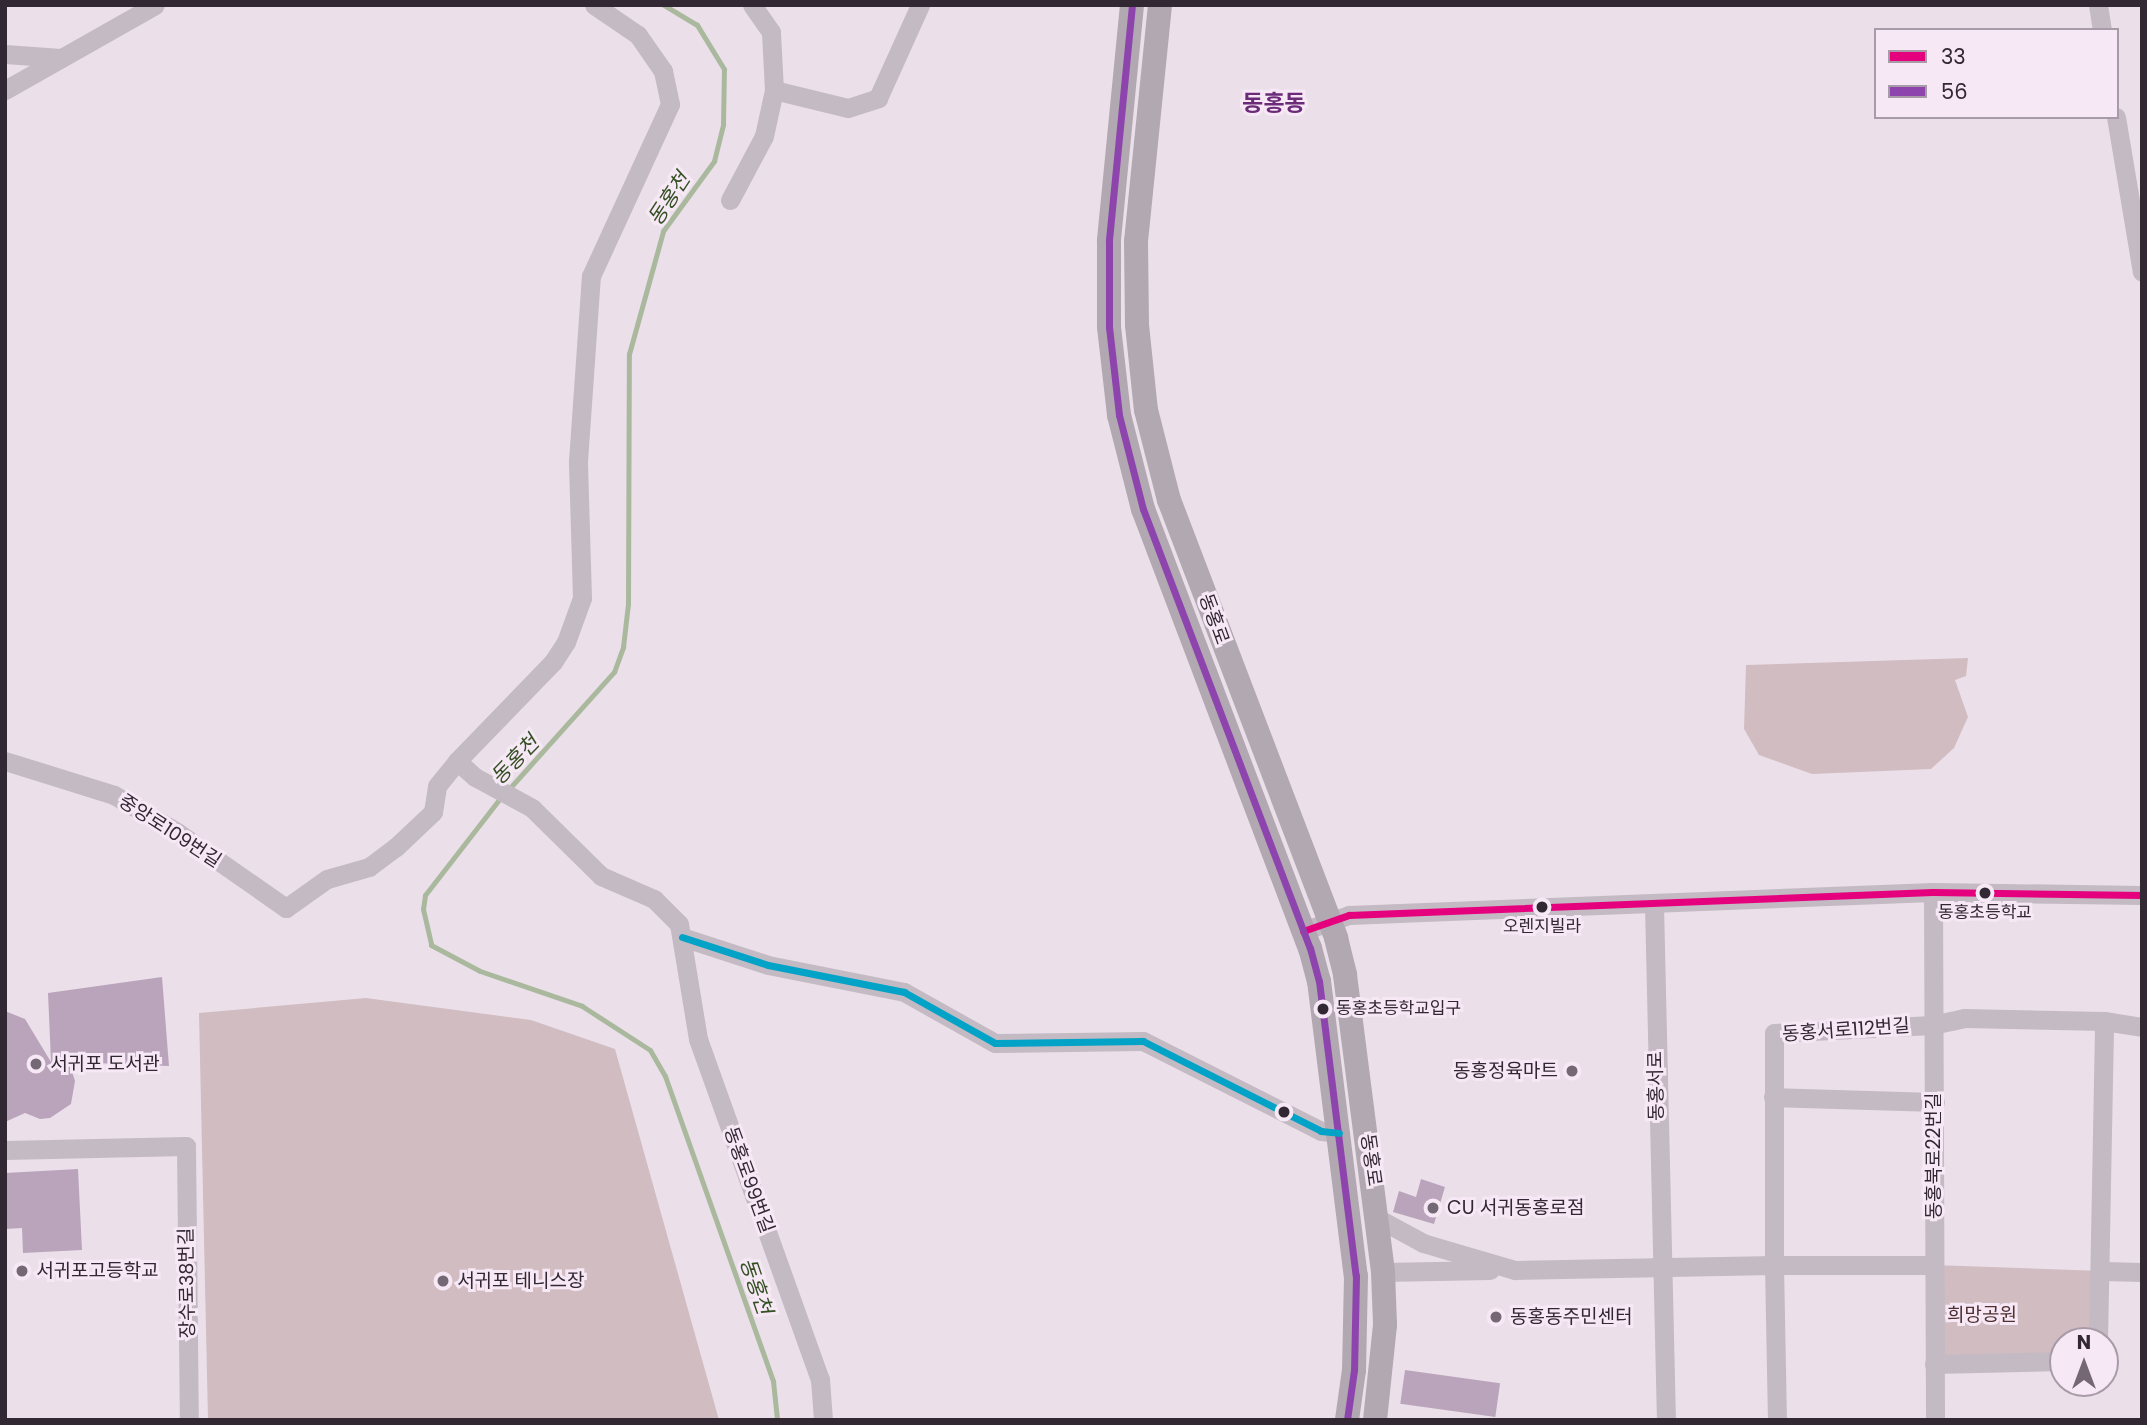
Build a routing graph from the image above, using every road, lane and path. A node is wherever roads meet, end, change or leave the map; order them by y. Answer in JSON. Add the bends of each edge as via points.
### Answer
{"nodes":[{"id":1,"x":155,"y":5,"type":"edge"},
{"id":2,"x":594,"y":5,"type":"edge"},
{"id":3,"x":752,"y":5,"type":"edge"},
{"id":4,"x":920,"y":5,"type":"edge"},
{"id":5,"x":1132,"y":5,"type":"edge"},
{"id":6,"x":1160,"y":5,"type":"edge"},
{"id":7,"x":2098,"y":5,"type":"edge"},
{"id":8,"x":2102,"y":28,"type":"edge"},
{"id":9,"x":5,"y":54,"type":"edge"},
{"id":10,"x":61,"y":58,"type":"junction"},
{"id":11,"x":5,"y":90,"type":"edge"},
{"id":12,"x":774,"y":90,"type":"junction"},
{"id":13,"x":2116,"y":119,"type":"edge"},
{"id":14,"x":730,"y":200,"type":"dead end"},
{"id":15,"x":2142,"y":272,"type":"edge"},
{"id":16,"x":5,"y":761,"type":"edge"},
{"id":17,"x":457,"y":761,"type":"junction"},
{"id":18,"x":1933,"y":892,"type":"junction"},
{"id":19,"x":2142,"y":895,"type":"edge"},
{"id":20,"x":1654,"y":905,"type":"junction"},
{"id":21,"x":1328,"y":921,"type":"junction"},
{"id":22,"x":1303,"y":931,"type":"junction"},
{"id":23,"x":682,"y":937,"type":"junction"},
{"id":24,"x":2105,"y":1021,"type":"junction"},
{"id":25,"x":1932,"y":1025,"type":"junction"},
{"id":26,"x":2142,"y":1027,"type":"edge"},
{"id":27,"x":1773,"y":1097,"type":"junction"},
{"id":28,"x":1935,"y":1102,"type":"junction"},
{"id":29,"x":1339,"y":1133,"type":"junction"},
{"id":30,"x":5,"y":1150,"type":"edge"},
{"id":31,"x":1379,"y":1219,"type":"junction"},
{"id":32,"x":1774,"y":1265,"type":"junction"},
{"id":33,"x":1933,"y":1265,"type":"junction"},
{"id":34,"x":1659,"y":1267,"type":"junction"},
{"id":35,"x":1515,"y":1270,"type":"junction"},
{"id":36,"x":2102,"y":1271,"type":"junction"},
{"id":37,"x":1383,"y":1272,"type":"junction"},
{"id":38,"x":2142,"y":1272,"type":"edge"},
{"id":39,"x":2099,"y":1327,"type":"edge"},
{"id":40,"x":2049,"y":1361,"type":"edge"},
{"id":41,"x":1934,"y":1364,"type":"junction"},
{"id":42,"x":189,"y":1420,"type":"edge"},
{"id":43,"x":822,"y":1420,"type":"edge"},
{"id":44,"x":1348,"y":1420,"type":"edge"},
{"id":45,"x":1376,"y":1420,"type":"edge"},
{"id":46,"x":1666,"y":1420,"type":"edge"},
{"id":47,"x":1776,"y":1420,"type":"edge"},
{"id":48,"x":1935,"y":1420,"type":"edge"}],
"edges":[{"from":1,"to":10,"type":"street"},
{"from":2,"to":17,"type":"street","via":[[638,35],[663,71],[670,104],[591,276],[578,461],[582,598],[566,642],[553,662]]},
{"from":3,"to":12,"type":"street","via":[[771,32]]},
{"from":4,"to":12,"type":"street","via":[[878,98],[848,107]]},
{"from":5,"to":22,"type":"main road","name":"동홍로","via":[[1109,241],[1109,327],[1119,415],[1143,509]]},
{"from":6,"to":21,"type":"main road","name":"동홍로","via":[[1136,242],[1137,325],[1146,410],[1169,500]]},
{"from":7,"to":8,"type":"street"},
{"from":9,"to":10,"type":"street"},
{"from":10,"to":11,"type":"street"},
{"from":12,"to":14,"type":"street","via":[[764,136]]},
{"from":13,"to":15,"type":"street"},
{"from":16,"to":17,"type":"street","name":"중앙로109번길","via":[[114,794],[286,908],[327,879],[369,867],[396,847],[433,811],[438,786]]},
{"from":17,"to":23,"type":"street","via":[[475,777],[532,808],[601,876],[654,899],[679,924]]},
{"from":18,"to":19,"type":"street"},
{"from":18,"to":20,"type":"street"},
{"from":18,"to":25,"type":"street","name":"동홍북로22번길"},
{"from":20,"to":21,"type":"street","via":[[1349,915]]},
{"from":20,"to":34,"type":"street","name":"동홍서로"},
{"from":21,"to":22,"type":"street"},
{"from":21,"to":31,"type":"main road","name":"동홍로","via":[[1352,1009]]},
{"from":22,"to":29,"type":"main road","name":"동홍로","via":[[1325,1013]]},
{"from":23,"to":29,"type":"street","via":[[768,965],[904,992],[995,1043],[1143,1041],[1321,1130]]},
{"from":23,"to":43,"type":"street","name":"동홍로99번길","via":[[698,1039],[820,1379]]},
{"from":24,"to":25,"type":"street","name":"동홍서로112번길","via":[[1964,1018]]},
{"from":24,"to":26,"type":"street","name":"동홍서로112번길"},
{"from":24,"to":36,"type":"street"},
{"from":25,"to":27,"type":"street","name":"동홍서로112번길","via":[[1774,1033]]},
{"from":25,"to":28,"type":"street","name":"동홍북로22번길"},
{"from":27,"to":28,"type":"street"},
{"from":27,"to":32,"type":"street","name":"동홍서로112번길"},
{"from":28,"to":33,"type":"street","name":"동홍북로22번길"},
{"from":29,"to":44,"type":"main road","name":"동홍로","via":[[1357,1287]]},
{"from":30,"to":42,"type":"street","name":"장수로38번길","via":[[186,1146]]},
{"from":31,"to":35,"type":"street","via":[[1423,1243]]},
{"from":31,"to":37,"type":"main road","name":"동홍로"},
{"from":32,"to":33,"type":"street"},
{"from":32,"to":34,"type":"street"},
{"from":32,"to":47,"type":"street"},
{"from":33,"to":41,"type":"street","name":"동홍북로22번길"},
{"from":34,"to":35,"type":"street"},
{"from":34,"to":46,"type":"street","name":"동홍서로"},
{"from":35,"to":37,"type":"street"},
{"from":36,"to":38,"type":"street"},
{"from":36,"to":39,"type":"street"},
{"from":37,"to":45,"type":"main road","name":"동홍로","via":[[1385,1325]]},
{"from":40,"to":41,"type":"street"},
{"from":41,"to":48,"type":"street","name":"동홍북로22번길"}]}
